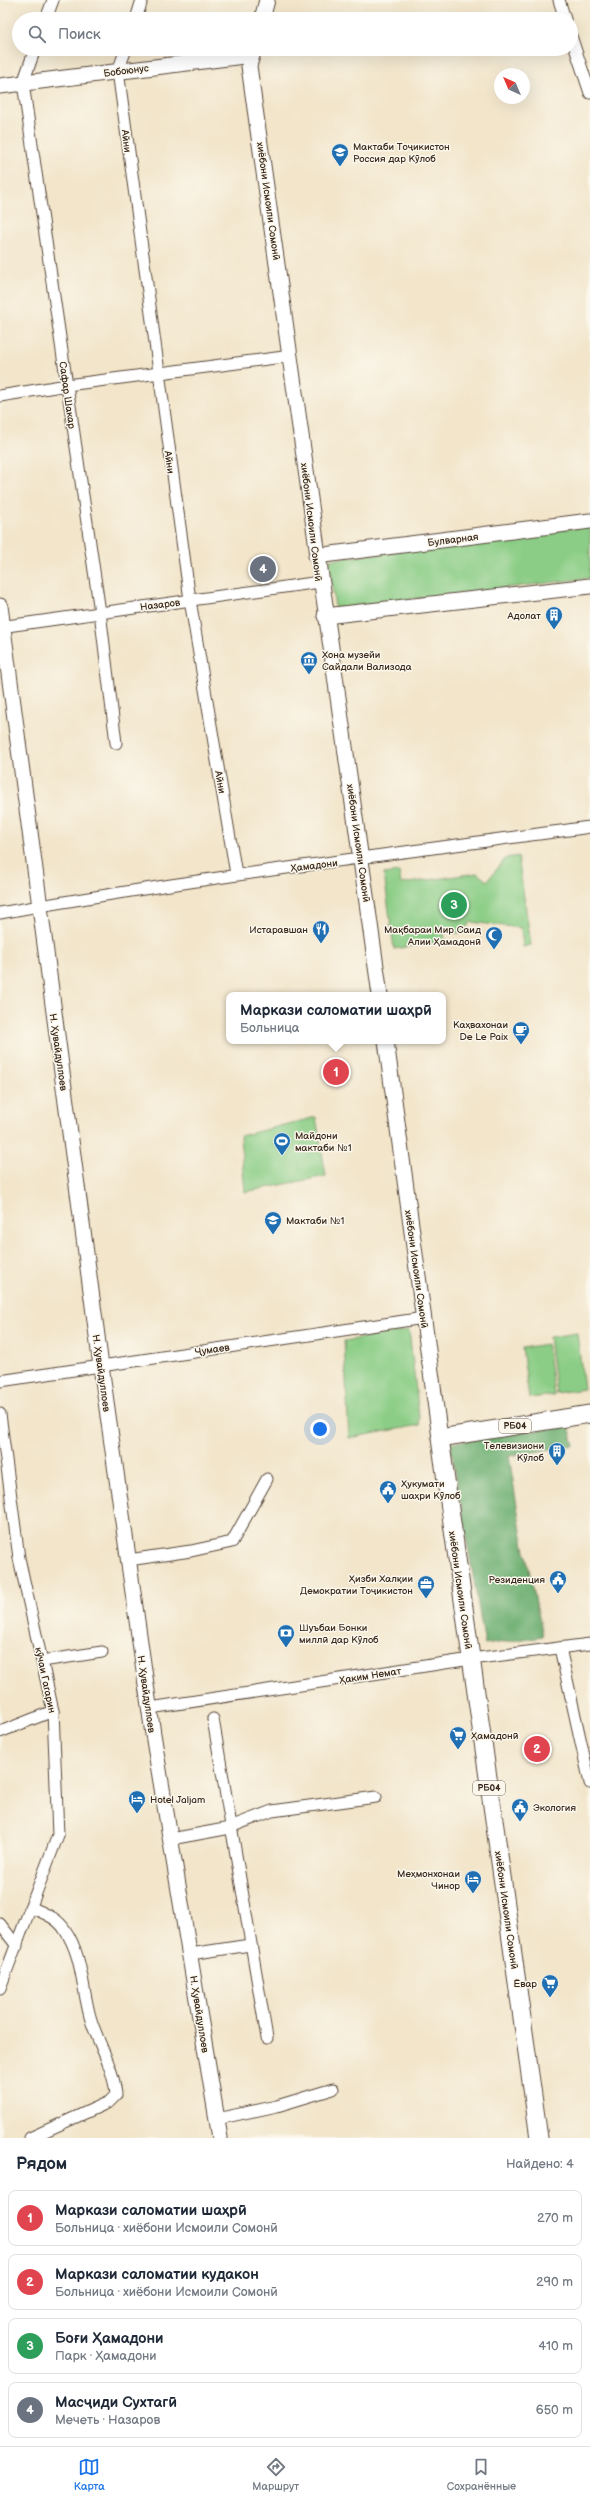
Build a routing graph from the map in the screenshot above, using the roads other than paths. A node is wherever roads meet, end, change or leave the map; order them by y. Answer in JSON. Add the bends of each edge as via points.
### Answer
{"nodes":[{"id":1,"x":53,"y":0,"type":"edge"},
{"id":2,"x":142,"y":0,"type":"edge"},
{"id":3,"x":267,"y":0,"type":"edge"},
{"id":4,"x":559,"y":0,"type":"edge"},
{"id":5,"x":49,"y":12,"type":"edge"},
{"id":6,"x":138,"y":12,"type":"edge"},
{"id":7,"x":264,"y":12,"type":"edge"},
{"id":8,"x":563,"y":12,"type":"edge"},
{"id":9,"x":33,"y":56,"type":"edge"},
{"id":10,"x":123,"y":56,"type":"edge"},
{"id":11,"x":225,"y":56,"type":"edge"},
{"id":12,"x":252,"y":56,"type":"edge"},
{"id":13,"x":578,"y":56,"type":"edge"},
{"id":14,"x":118,"y":71,"type":"junction"},
{"id":15,"x":23,"y":83,"type":"junction"},
{"id":16,"x":0,"y":86,"type":"edge"},
{"id":17,"x":590,"y":93,"type":"edge"},
{"id":18,"x":291,"y":356,"type":"junction"},
{"id":19,"x":158,"y":373,"type":"junction"},
{"id":20,"x":66,"y":385,"type":"junction"},
{"id":21,"x":0,"y":396,"type":"edge"},
{"id":22,"x":590,"y":521,"type":"edge"},
{"id":23,"x":316,"y":556,"type":"junction"},
{"id":24,"x":320,"y":582,"type":"junction"},
{"id":25,"x":590,"y":586,"type":"edge"},
{"id":26,"x":190,"y":600,"type":"junction"},
{"id":27,"x":0,"y":606,"type":"edge"},
{"id":28,"x":100,"y":612,"type":"junction"},
{"id":29,"x":325,"y":616,"type":"junction"},
{"id":30,"x":2,"y":627,"type":"edge"},
{"id":31,"x":116,"y":743,"type":"dead end"},
{"id":32,"x":590,"y":827,"type":"edge"},
{"id":33,"x":362,"y":859,"type":"junction"},
{"id":34,"x":236,"y":874,"type":"junction"},
{"id":35,"x":39,"y":906,"type":"junction"},
{"id":36,"x":0,"y":913,"type":"edge"},
{"id":37,"x":380,"y":992,"type":"edge"},
{"id":38,"x":386,"y":1044,"type":"edge"},
{"id":39,"x":424,"y":1318,"type":"junction"},
{"id":40,"x":101,"y":1366,"type":"junction"},
{"id":41,"x":0,"y":1381,"type":"edge"},
{"id":42,"x":0,"y":1414,"type":"edge"},
{"id":43,"x":590,"y":1414,"type":"edge"},
{"id":44,"x":440,"y":1438,"type":"junction"},
{"id":45,"x":267,"y":1479,"type":"dead end"},
{"id":46,"x":128,"y":1560,"type":"junction"},
{"id":47,"x":590,"y":1644,"type":"edge"},
{"id":48,"x":560,"y":1648,"type":"junction"},
{"id":49,"x":102,"y":1652,"type":"dead end"},
{"id":50,"x":471,"y":1659,"type":"junction"},
{"id":51,"x":42,"y":1661,"type":"junction"},
{"id":52,"x":150,"y":1708,"type":"junction"},
{"id":53,"x":53,"y":1711,"type":"junction"},
{"id":54,"x":213,"y":1719,"type":"dead end"},
{"id":55,"x":0,"y":1732,"type":"edge"},
{"id":56,"x":590,"y":1783,"type":"edge"},
{"id":57,"x":376,"y":1797,"type":"dead end"},
{"id":58,"x":232,"y":1827,"type":"junction"},
{"id":59,"x":171,"y":1839,"type":"junction"},
{"id":60,"x":30,"y":1907,"type":"junction"},
{"id":61,"x":0,"y":1924,"type":"edge"},
{"id":62,"x":250,"y":1945,"type":"junction"},
{"id":63,"x":17,"y":1946,"type":"junction"},
{"id":64,"x":190,"y":1954,"type":"junction"},
{"id":65,"x":0,"y":1988,"type":"edge"},
{"id":66,"x":267,"y":2038,"type":"dead end"},
{"id":67,"x":333,"y":2089,"type":"dead end"},
{"id":68,"x":217,"y":2119,"type":"junction"},
{"id":69,"x":30,"y":2138,"type":"edge"},
{"id":70,"x":220,"y":2138,"type":"edge"},
{"id":71,"x":539,"y":2138,"type":"edge"}],
"edges":[{"from":1,"to":5,"type":"street"},
{"from":2,"to":6,"type":"street"},
{"from":3,"to":7,"type":"street"},
{"from":4,"to":8,"type":"street"},
{"from":9,"to":15,"type":"street","name":"Сафар Шакар"},
{"from":10,"to":14,"type":"street","name":"Айни"},
{"from":11,"to":14,"type":"street","name":"Бобоюнус"},
{"from":12,"to":18,"type":"street","name":"хиёбони Исмоили Сомонӣ","via":[[249,66]]},
{"from":13,"to":17,"type":"street"},
{"from":14,"to":15,"type":"street","name":"Бобоюнус"},
{"from":14,"to":19,"type":"street","name":"Айни"},
{"from":15,"to":16,"type":"street","name":"Бобоюнус"},
{"from":15,"to":20,"type":"street","name":"Сафар Шакар"},
{"from":18,"to":19,"type":"street"},
{"from":18,"to":23,"type":"street","name":"хиёбони Исмоили Сомонӣ"},
{"from":19,"to":20,"type":"street"},
{"from":19,"to":26,"type":"street","name":"Айни"},
{"from":20,"to":21,"type":"street"},
{"from":20,"to":28,"type":"street","name":"Сафар Шакар"},
{"from":22,"to":23,"type":"street","name":"Булварная"},
{"from":23,"to":24,"type":"street","name":"хиёбони Исмоили Сомонӣ"},
{"from":24,"to":26,"type":"street","name":"Назаров"},
{"from":24,"to":29,"type":"street","name":"хиёбони Исмоили Сомонӣ"},
{"from":25,"to":29,"type":"street"},
{"from":26,"to":28,"type":"street","name":"Назаров"},
{"from":26,"to":34,"type":"street","name":"Айни"},
{"from":27,"to":30,"type":"street","name":"Н. Ҳувайдуллоев"},
{"from":28,"to":30,"type":"street","name":"Назаров"},
{"from":28,"to":31,"type":"street","name":"Сафар Шакар"},
{"from":29,"to":33,"type":"street","name":"хиёбони Исмоили Сомонӣ"},
{"from":30,"to":35,"type":"street","name":"Н. Ҳувайдуллоев"},
{"from":32,"to":33,"type":"street","name":"Ҳамадони"},
{"from":33,"to":34,"type":"street","name":"Ҳамадони"},
{"from":33,"to":37,"type":"street","name":"хиёбони Исмоили Сомонӣ"},
{"from":34,"to":35,"type":"street","name":"Ҳамадони"},
{"from":35,"to":36,"type":"street","name":"Ҳамадони"},
{"from":35,"to":40,"type":"street","name":"Н. Ҳувайдуллоев"},
{"from":38,"to":39,"type":"street","name":"хиёбони Исмоили Сомонӣ"},
{"from":39,"to":40,"type":"street","name":"Ҷумаев"},
{"from":39,"to":44,"type":"street","name":"хиёбони Исмоили Сомонӣ"},
{"from":40,"to":41,"type":"street","name":"Ҷумаев"},
{"from":40,"to":46,"type":"street","name":"Н. Ҳувайдуллоев"},
{"from":42,"to":51,"type":"street","name":"кӯчаи Гагарин","via":[[19,1558]]},
{"from":43,"to":44,"type":"main road","number":"РБ04"},
{"from":44,"to":50,"type":"main road","name":"хиёбони Исмоили Сомонӣ","number":"РБ04"},
{"from":45,"to":46,"type":"street","via":[[232,1542]]},
{"from":46,"to":52,"type":"street","name":"Н. Ҳувайдуллоев"},
{"from":47,"to":48,"type":"street","name":"Ҳаким Немат"},
{"from":48,"to":50,"type":"street","name":"Ҳаким Немат"},
{"from":48,"to":56,"type":"street"},
{"from":49,"to":51,"type":"street"},
{"from":50,"to":52,"type":"street","name":"Ҳаким Немат"},
{"from":50,"to":71,"type":"main road","name":"хиёбони Исмоили Сомонӣ","number":"РБ04"},
{"from":51,"to":53,"type":"street","name":"кӯчаи Гагарин"},
{"from":52,"to":59,"type":"street","name":"Н. Ҳувайдуллоев"},
{"from":53,"to":55,"type":"street"},
{"from":53,"to":60,"type":"street","name":"кӯчаи Гагарин","via":[[58,1835]]},
{"from":54,"to":58,"type":"street"},
{"from":57,"to":58,"type":"street","via":[[272,1811]]},
{"from":58,"to":59,"type":"street"},
{"from":58,"to":62,"type":"street"},
{"from":59,"to":64,"type":"street","name":"Н. Ҳувайдуллоев"},
{"from":60,"to":63,"type":"street","name":"кӯчаи Гагарин"},
{"from":60,"to":69,"type":"street","via":[[56,1919],[65,1929],[74,1947],[91,2020],[115,2082],[116,2096],[109,2102]]},
{"from":61,"to":63,"type":"street"},
{"from":62,"to":64,"type":"street"},
{"from":62,"to":66,"type":"street"},
{"from":63,"to":65,"type":"street","name":"кӯчаи Гагарин"},
{"from":64,"to":68,"type":"street","name":"Н. Ҳувайдуллоев"},
{"from":67,"to":68,"type":"street","via":[[277,2106]]},
{"from":68,"to":70,"type":"street","name":"Н. Ҳувайдуллоев"}]}
